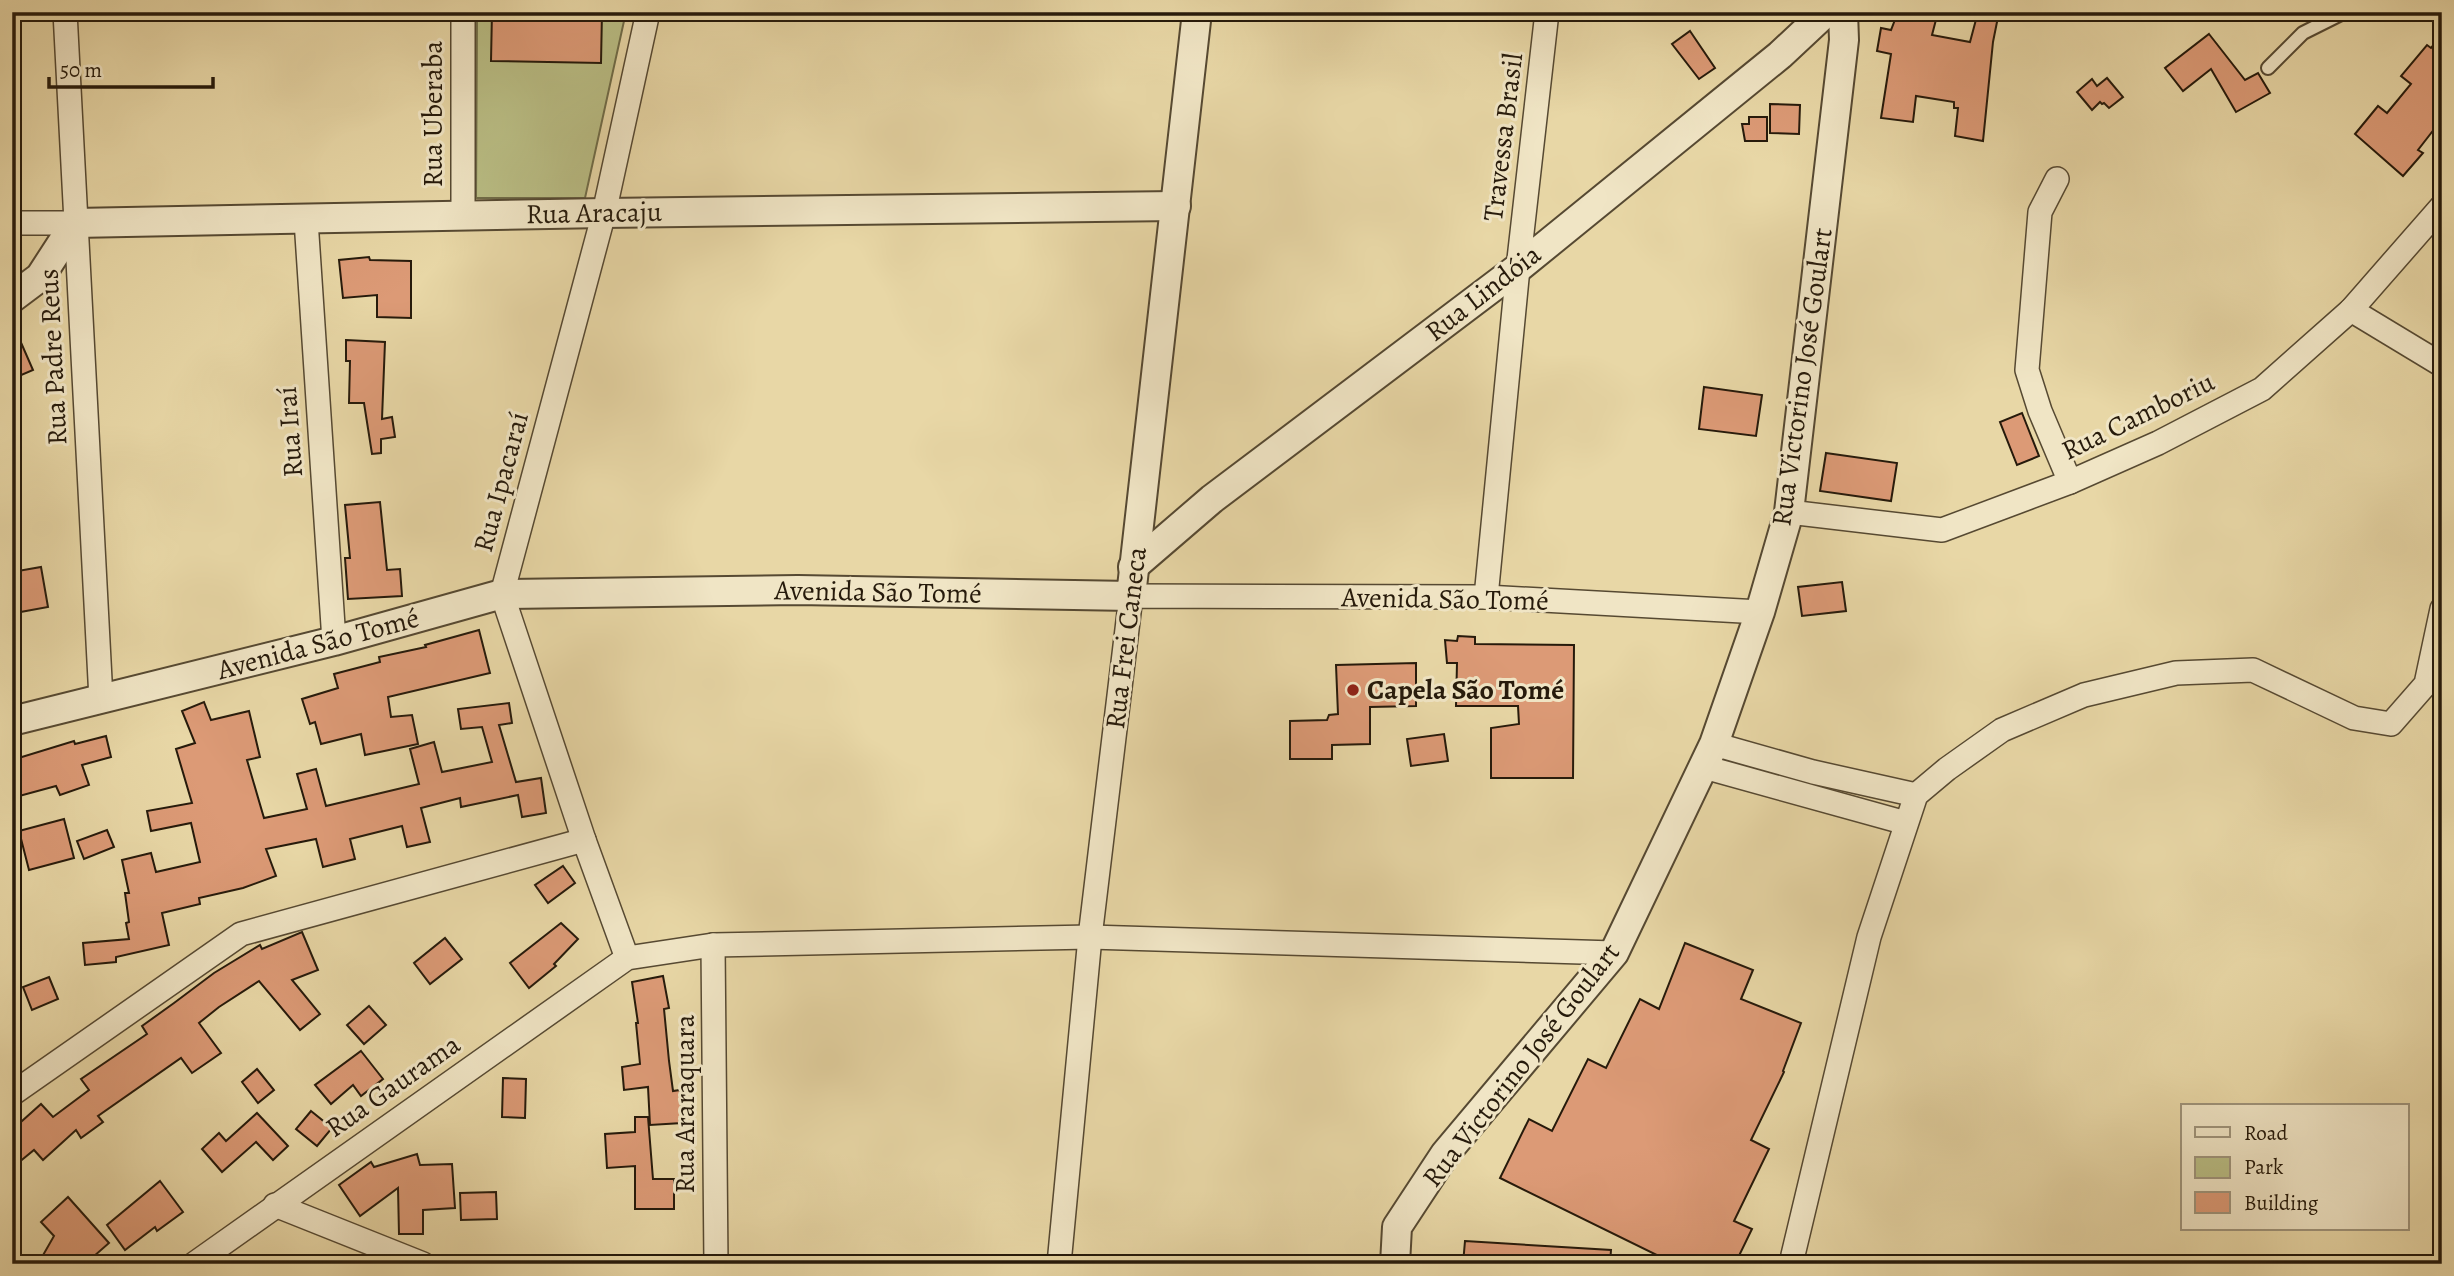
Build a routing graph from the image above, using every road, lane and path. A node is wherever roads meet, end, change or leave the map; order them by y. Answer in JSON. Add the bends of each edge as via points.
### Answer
{"nodes":[{"id":1,"x":65,"y":12,"type":"edge"},
{"id":2,"x":463,"y":12,"type":"edge"},
{"id":3,"x":648,"y":12,"type":"edge"},
{"id":4,"x":1197,"y":12,"type":"edge"},
{"id":5,"x":1548,"y":12,"type":"edge"},
{"id":6,"x":1826,"y":12,"type":"edge"},
{"id":7,"x":1843,"y":12,"type":"edge"},
{"id":8,"x":2345,"y":12,"type":"edge"},
{"id":9,"x":2268,"y":68,"type":"dead end"},
{"id":10,"x":2057,"y":179,"type":"dead end"},
{"id":11,"x":1177,"y":206,"type":"junction"},
{"id":12,"x":2442,"y":206,"type":"edge"},
{"id":13,"x":604,"y":213,"type":"junction"},
{"id":14,"x":463,"y":216,"type":"junction"},
{"id":15,"x":306,"y":220,"type":"junction"},
{"id":16,"x":12,"y":223,"type":"edge"},
{"id":17,"x":75,"y":223,"type":"junction"},
{"id":18,"x":1518,"y":268,"type":"junction"},
{"id":19,"x":12,"y":298,"type":"edge"},
{"id":20,"x":2351,"y":310,"type":"junction"},
{"id":21,"x":2442,"y":365,"type":"edge"},
{"id":22,"x":2070,"y":482,"type":"junction"},
{"id":23,"x":1788,"y":512,"type":"junction"},
{"id":24,"x":1133,"y":567,"type":"junction"},
{"id":25,"x":502,"y":594,"type":"junction"},
{"id":26,"x":1131,"y":596,"type":"junction"},
{"id":27,"x":1486,"y":597,"type":"junction"},
{"id":28,"x":2442,"y":609,"type":"edge"},
{"id":29,"x":1760,"y":612,"type":"junction"},
{"id":30,"x":334,"y":641,"type":"junction"},
{"id":31,"x":102,"y":699,"type":"junction"},
{"id":32,"x":12,"y":722,"type":"edge"},
{"id":33,"x":1709,"y":755,"type":"junction"},
{"id":34,"x":1916,"y":795,"type":"junction"},
{"id":35,"x":1906,"y":823,"type":"junction"},
{"id":36,"x":584,"y":840,"type":"junction"},
{"id":37,"x":1090,"y":937,"type":"junction"},
{"id":38,"x":713,"y":944,"type":"junction"},
{"id":39,"x":1614,"y":953,"type":"junction"},
{"id":40,"x":627,"y":958,"type":"junction"},
{"id":41,"x":12,"y":1094,"type":"edge"},
{"id":42,"x":275,"y":1205,"type":"junction"},
{"id":43,"x":1793,"y":1261,"type":"edge"},
{"id":44,"x":194,"y":1264,"type":"edge"},
{"id":45,"x":423,"y":1264,"type":"edge"},
{"id":46,"x":716,"y":1264,"type":"edge"},
{"id":47,"x":1059,"y":1264,"type":"edge"},
{"id":48,"x":1395,"y":1264,"type":"edge"}],
"edges":[{"from":1,"to":17,"type":"street","name":"Rua Padre Reus"},
{"from":2,"to":14,"type":"street","name":"Rua Uberaba"},
{"from":3,"to":13,"type":"street","name":"Rua Ipacaraí"},
{"from":4,"to":11,"type":"street","name":"Rua Frei Caneca"},
{"from":5,"to":18,"type":"street","name":"Travessa Brasil"},
{"from":6,"to":18,"type":"street","name":"Rua Lindóia","via":[[1780,55]]},
{"from":7,"to":23,"type":"street","name":"Rua Victorino José Goulart","via":[[1842,54]]},
{"from":8,"to":9,"type":"lane","via":[[2303,33]]},
{"from":10,"to":22,"type":"street","via":[[2040,212],[2027,370]]},
{"from":11,"to":13,"type":"street","name":"Rua Aracaju"},
{"from":11,"to":24,"type":"street","name":"Rua Frei Caneca"},
{"from":12,"to":20,"type":"street","name":"Rua Camboriu"},
{"from":13,"to":14,"type":"street","name":"Rua Aracaju"},
{"from":13,"to":25,"type":"street","name":"Rua Ipacaraí"},
{"from":14,"to":15,"type":"street","name":"Rua Aracaju"},
{"from":15,"to":17,"type":"street","name":"Rua Aracaju"},
{"from":15,"to":30,"type":"street","name":"Rua Iraí"},
{"from":16,"to":17,"type":"street","name":"Rua Aracaju"},
{"from":17,"to":19,"type":"street","via":[[40,277]]},
{"from":17,"to":31,"type":"street","name":"Rua Padre Reus"},
{"from":18,"to":24,"type":"street","name":"Rua Lindóia","via":[[1212,499]]},
{"from":18,"to":27,"type":"street","name":"Travessa Brasil"},
{"from":20,"to":21,"type":"street"},
{"from":20,"to":22,"type":"street","name":"Rua Camboriu","via":[[2262,389]]},
{"from":22,"to":23,"type":"street","name":"Rua Camboriu","via":[[1942,530]]},
{"from":23,"to":29,"type":"street","name":"Rua Victorino José Goulart"},
{"from":24,"to":26,"type":"street","name":"Rua Frei Caneca"},
{"from":25,"to":26,"type":"street","name":"Avenida São Tomé","via":[[798,590]]},
{"from":25,"to":30,"type":"street","name":"Avenida São Tomé"},
{"from":25,"to":36,"type":"street","name":"Rua Ipacaraí"},
{"from":26,"to":27,"type":"street","name":"Avenida São Tomé"},
{"from":26,"to":37,"type":"street","name":"Rua Frei Caneca"},
{"from":27,"to":29,"type":"street","name":"Avenida São Tomé"},
{"from":28,"to":34,"type":"street","via":[[2426,684],[2390,724],[2354,718],[2253,670],[2176,673],[2084,695],[2003,730]]},
{"from":29,"to":33,"type":"street","name":"Rua Victorino José Goulart"},
{"from":30,"to":31,"type":"street","name":"Avenida São Tomé"},
{"from":31,"to":32,"type":"street","name":"Avenida São Tomé"},
{"from":33,"to":34,"type":"street"},
{"from":33,"to":35,"type":"street"},
{"from":33,"to":39,"type":"street","name":"Rua Victorino José Goulart"},
{"from":34,"to":35,"type":"street"},
{"from":35,"to":43,"type":"street","via":[[1869,937]]},
{"from":36,"to":40,"type":"street","name":"Rua Ipacaraí"},
{"from":36,"to":41,"type":"street","via":[[241,933]]},
{"from":37,"to":38,"type":"street"},
{"from":37,"to":39,"type":"street"},
{"from":37,"to":47,"type":"street","name":"Rua Frei Caneca"},
{"from":38,"to":40,"type":"street"},
{"from":38,"to":46,"type":"street","name":"Rua Araraquara"},
{"from":39,"to":48,"type":"street","name":"Rua Victorino José Goulart","via":[[1445,1154],[1397,1227]]},
{"from":40,"to":42,"type":"street","name":"Rua Gaurama"},
{"from":42,"to":44,"type":"street","name":"Rua Gaurama"},
{"from":42,"to":45,"type":"street"}]}
